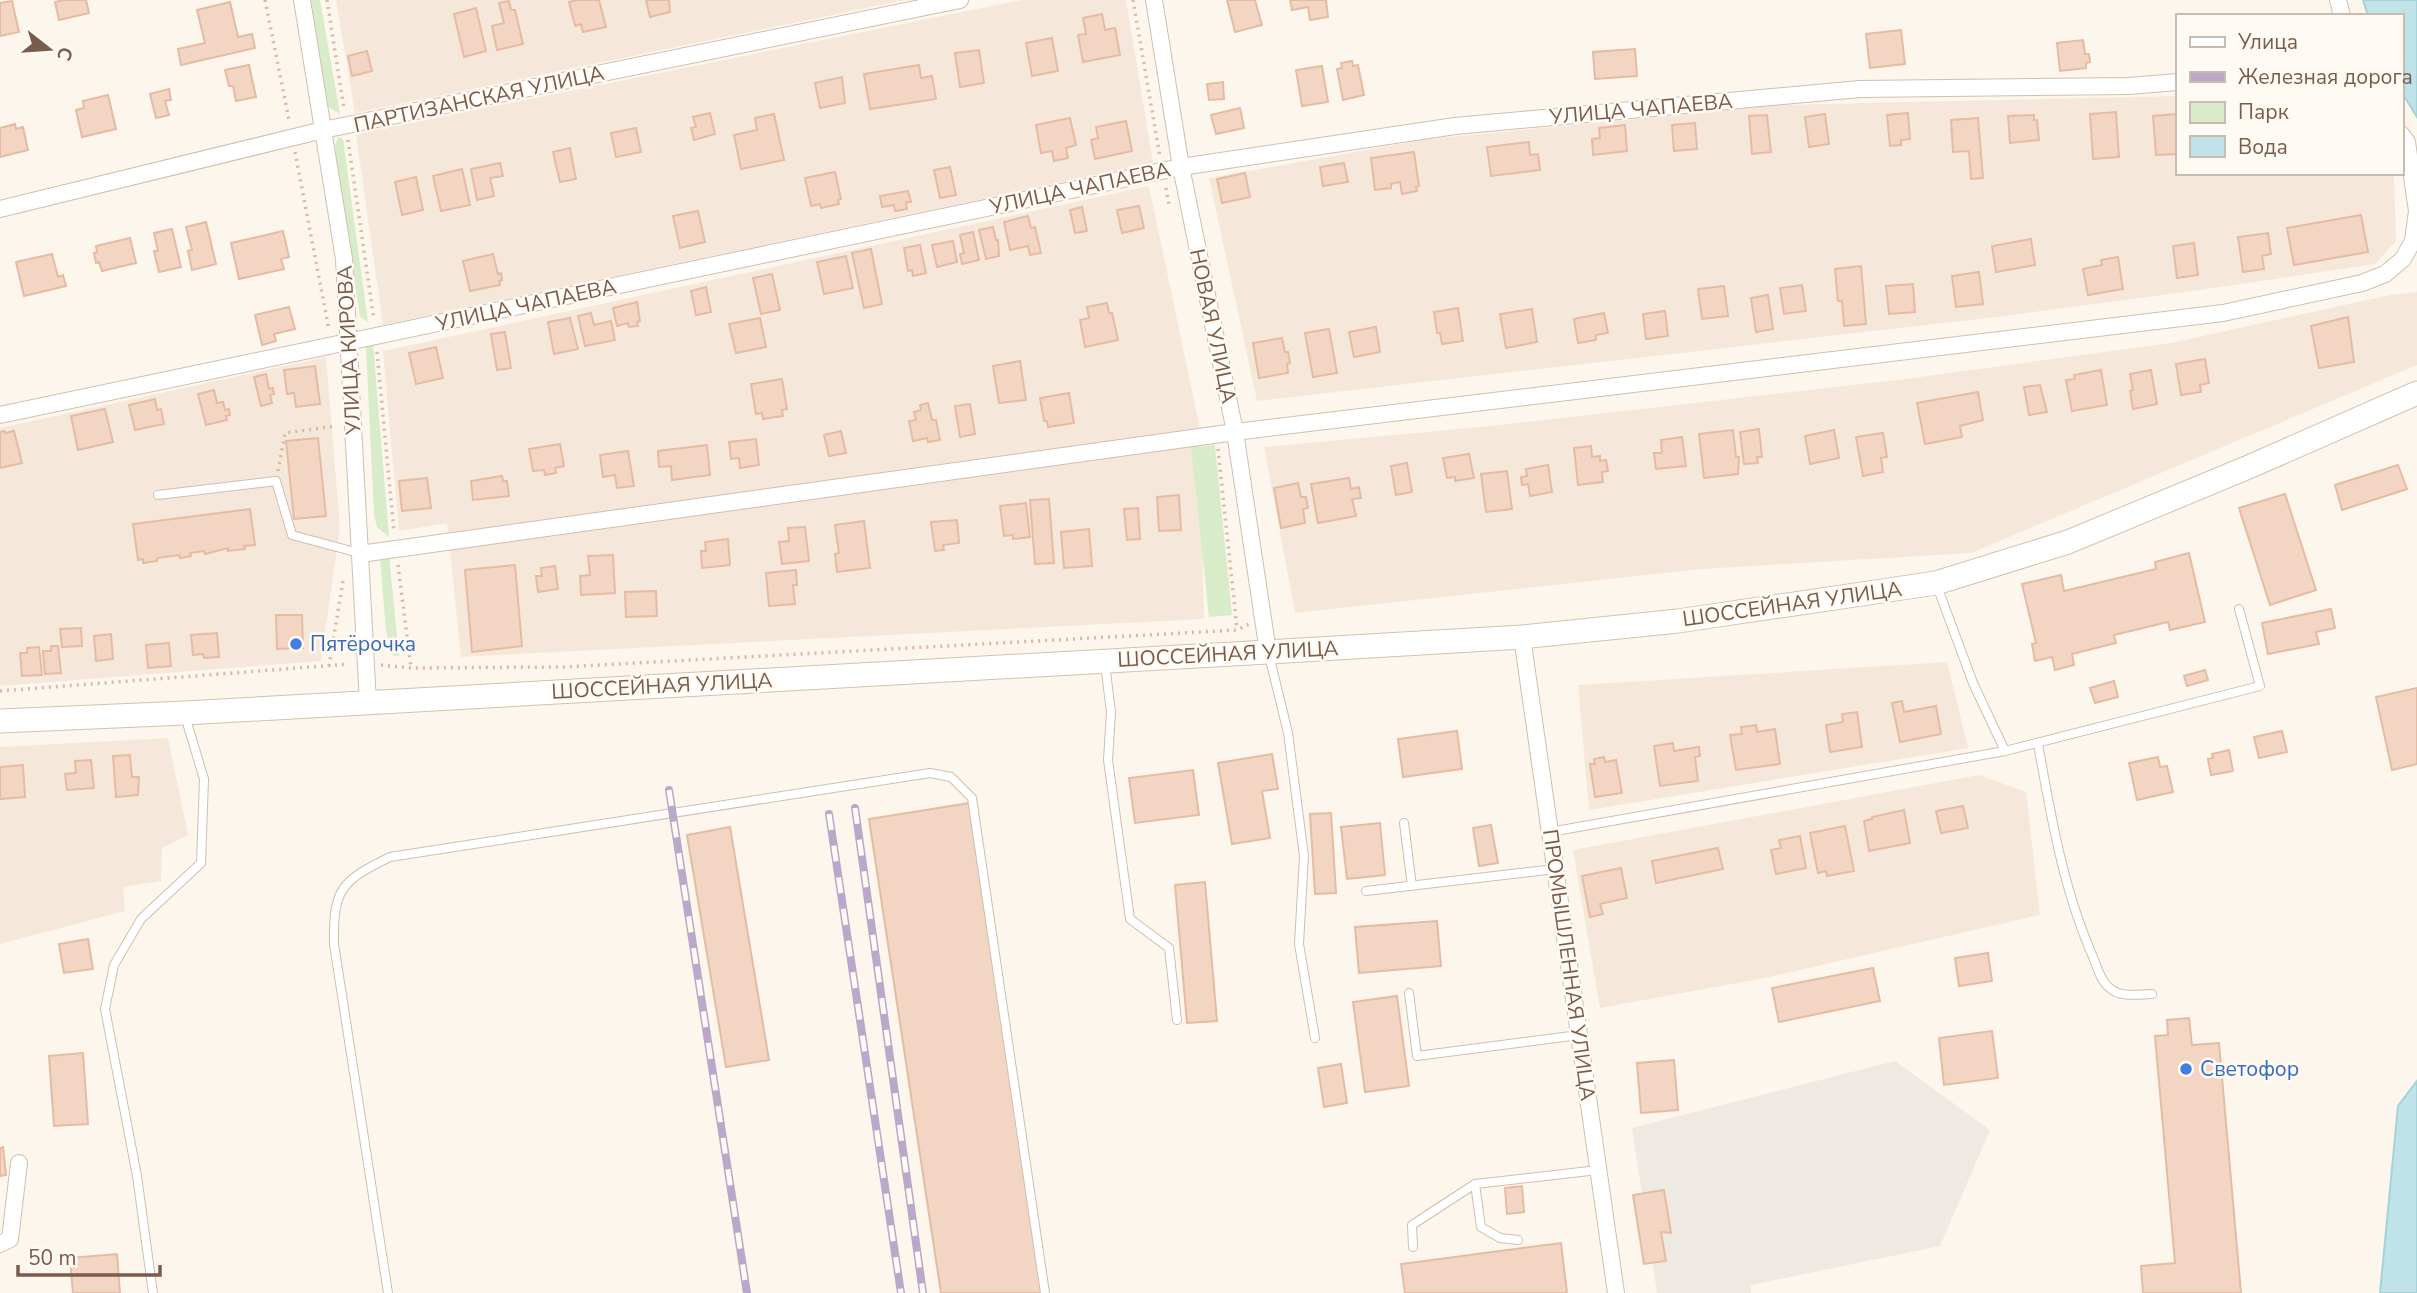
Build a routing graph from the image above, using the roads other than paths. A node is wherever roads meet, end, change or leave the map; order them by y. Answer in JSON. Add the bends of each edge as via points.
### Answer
{"nodes":[{"id":1,"x":302,"y":0,"type":"edge"},
{"id":2,"x":960,"y":0,"type":"edge"},
{"id":3,"x":1154,"y":0,"type":"edge"},
{"id":4,"x":2176,"y":82,"type":"edge"},
{"id":5,"x":323,"y":130,"type":"junction"},
{"id":6,"x":2403,"y":137,"type":"edge"},
{"id":7,"x":1181,"y":167,"type":"junction"},
{"id":8,"x":0,"y":209,"type":"edge"},
{"id":9,"x":349,"y":343,"type":"junction"},
{"id":10,"x":2417,"y":393,"type":"edge"},
{"id":11,"x":0,"y":415,"type":"edge"},
{"id":12,"x":1235,"y":432,"type":"junction"},
{"id":13,"x":158,"y":495,"type":"dead end"},
{"id":14,"x":354,"y":552,"type":"junction"},
{"id":15,"x":1936,"y":583,"type":"junction"},
{"id":16,"x":2239,"y":609,"type":"dead end"},
{"id":17,"x":1522,"y":636,"type":"junction"},
{"id":18,"x":1268,"y":652,"type":"junction"},
{"id":19,"x":1104,"y":661,"type":"junction"},
{"id":20,"x":368,"y":703,"type":"junction"},
{"id":21,"x":184,"y":713,"type":"junction"},
{"id":22,"x":0,"y":721,"type":"edge"},
{"id":23,"x":2038,"y":744,"type":"junction"},
{"id":24,"x":2005,"y":751,"type":"junction"},
{"id":25,"x":1404,"y":823,"type":"dead end"},
{"id":26,"x":1550,"y":832,"type":"junction"},
{"id":27,"x":1555,"y":869,"type":"junction"},
{"id":28,"x":1412,"y":886,"type":"junction"},
{"id":29,"x":1366,"y":891,"type":"dead end"},
{"id":30,"x":1409,"y":993,"type":"dead end"},
{"id":31,"x":2152,"y":994,"type":"dead end"},
{"id":32,"x":1177,"y":1020,"type":"dead end"},
{"id":33,"x":1579,"y":1035,"type":"junction"},
{"id":34,"x":1315,"y":1038,"type":"dead end"},
{"id":35,"x":19,"y":1163,"type":"dead end"},
{"id":36,"x":1598,"y":1170,"type":"junction"},
{"id":37,"x":1475,"y":1184,"type":"junction"},
{"id":38,"x":1518,"y":1240,"type":"dead end"},
{"id":39,"x":0,"y":1244,"type":"edge"},
{"id":40,"x":1413,"y":1247,"type":"dead end"},
{"id":41,"x":153,"y":1293,"type":"edge"},
{"id":42,"x":388,"y":1293,"type":"edge"},
{"id":43,"x":1045,"y":1293,"type":"edge"},
{"id":44,"x":1616,"y":1293,"type":"edge"}],
"edges":[{"from":1,"to":5,"type":"street","name":"УЛИЦА КИРОВА"},
{"from":2,"to":5,"type":"street","name":"ПАРТИЗАНСКАЯ УЛИЦА"},
{"from":3,"to":7,"type":"street","name":"НОВАЯ УЛИЦА"},
{"from":4,"to":7,"type":"street","name":"УЛИЦА ЧАПАЕВА","via":[[1860,89],[1455,126]]},
{"from":5,"to":8,"type":"street","name":"ПАРТИЗАНСКАЯ УЛИЦА"},
{"from":5,"to":9,"type":"street","name":"УЛИЦА КИРОВА","via":[[344,259]]},
{"from":6,"to":12,"type":"street","via":[[2417,211],[2413,242],[2403,259],[2385,274],[2362,283],[2223,313]]},
{"from":7,"to":9,"type":"street","name":"УЛИЦА ЧАПАЕВА"},
{"from":7,"to":12,"type":"street","name":"НОВАЯ УЛИЦА"},
{"from":9,"to":11,"type":"street","name":"УЛИЦА ЧАПАЕВА"},
{"from":9,"to":14,"type":"street","name":"УЛИЦА КИРОВА"},
{"from":10,"to":15,"type":"main road","name":"ШОССЕЙНАЯ УЛИЦА","via":[[2068,542]]},
{"from":12,"to":14,"type":"street"},
{"from":12,"to":18,"type":"street","name":"НОВАЯ УЛИЦА"},
{"from":13,"to":14,"type":"lane","via":[[276,481],[292,534]]},
{"from":14,"to":20,"type":"street","name":"УЛИЦА КИРОВА"},
{"from":15,"to":17,"type":"main road","name":"ШОССЕЙНАЯ УЛИЦА","via":[[1678,621]]},
{"from":15,"to":24,"type":"lane"},
{"from":16,"to":23,"type":"lane","via":[[2259,686]]},
{"from":17,"to":18,"type":"main road","name":"ШОССЕЙНАЯ УЛИЦА"},
{"from":17,"to":26,"type":"street","name":"ПРОМЫШЛЕННАЯ УЛИЦА"},
{"from":18,"to":19,"type":"main road","name":"ШОССЕЙНАЯ УЛИЦА"},
{"from":18,"to":34,"type":"lane","via":[[1288,733],[1304,856],[1299,944]]},
{"from":19,"to":20,"type":"main road","name":"ШОССЕЙНАЯ УЛИЦА"},
{"from":19,"to":32,"type":"lane","via":[[1111,712],[1108,760],[1130,919],[1169,948]]},
{"from":20,"to":21,"type":"main road","name":"ШОССЕЙНАЯ УЛИЦА"},
{"from":21,"to":22,"type":"main road","name":"ШОССЕЙНАЯ УЛИЦА"},
{"from":21,"to":41,"type":"lane","via":[[204,779],[201,863],[141,919],[114,965],[105,1009],[137,1176]]},
{"from":23,"to":24,"type":"lane"},
{"from":23,"to":31,"type":"lane","via":[[2069,893],[2103,980],[2120,994]]},
{"from":24,"to":26,"type":"lane"},
{"from":25,"to":28,"type":"lane"},
{"from":26,"to":27,"type":"street","name":"ПРОМЫШЛЕННАЯ УЛИЦА"},
{"from":27,"to":28,"type":"lane"},
{"from":27,"to":33,"type":"street","name":"ПРОМЫШЛЕННАЯ УЛИЦА"},
{"from":28,"to":29,"type":"lane"},
{"from":30,"to":33,"type":"lane","via":[[1417,1056]]},
{"from":33,"to":36,"type":"street","name":"ПРОМЫШЛЕННАЯ УЛИЦА"},
{"from":35,"to":39,"type":"street","via":[[10,1239]]},
{"from":36,"to":37,"type":"lane"},
{"from":36,"to":44,"type":"street","name":"ПРОМЫШЛЕННАЯ УЛИЦА"},
{"from":37,"to":38,"type":"lane","via":[[1481,1227],[1500,1238]]},
{"from":37,"to":40,"type":"lane","via":[[1412,1225]]},
{"from":42,"to":43,"type":"lane","via":[[334,944],[333,915],[341,890],[359,872],[390,857],[930,773],[951,777],[972,798]]}]}
